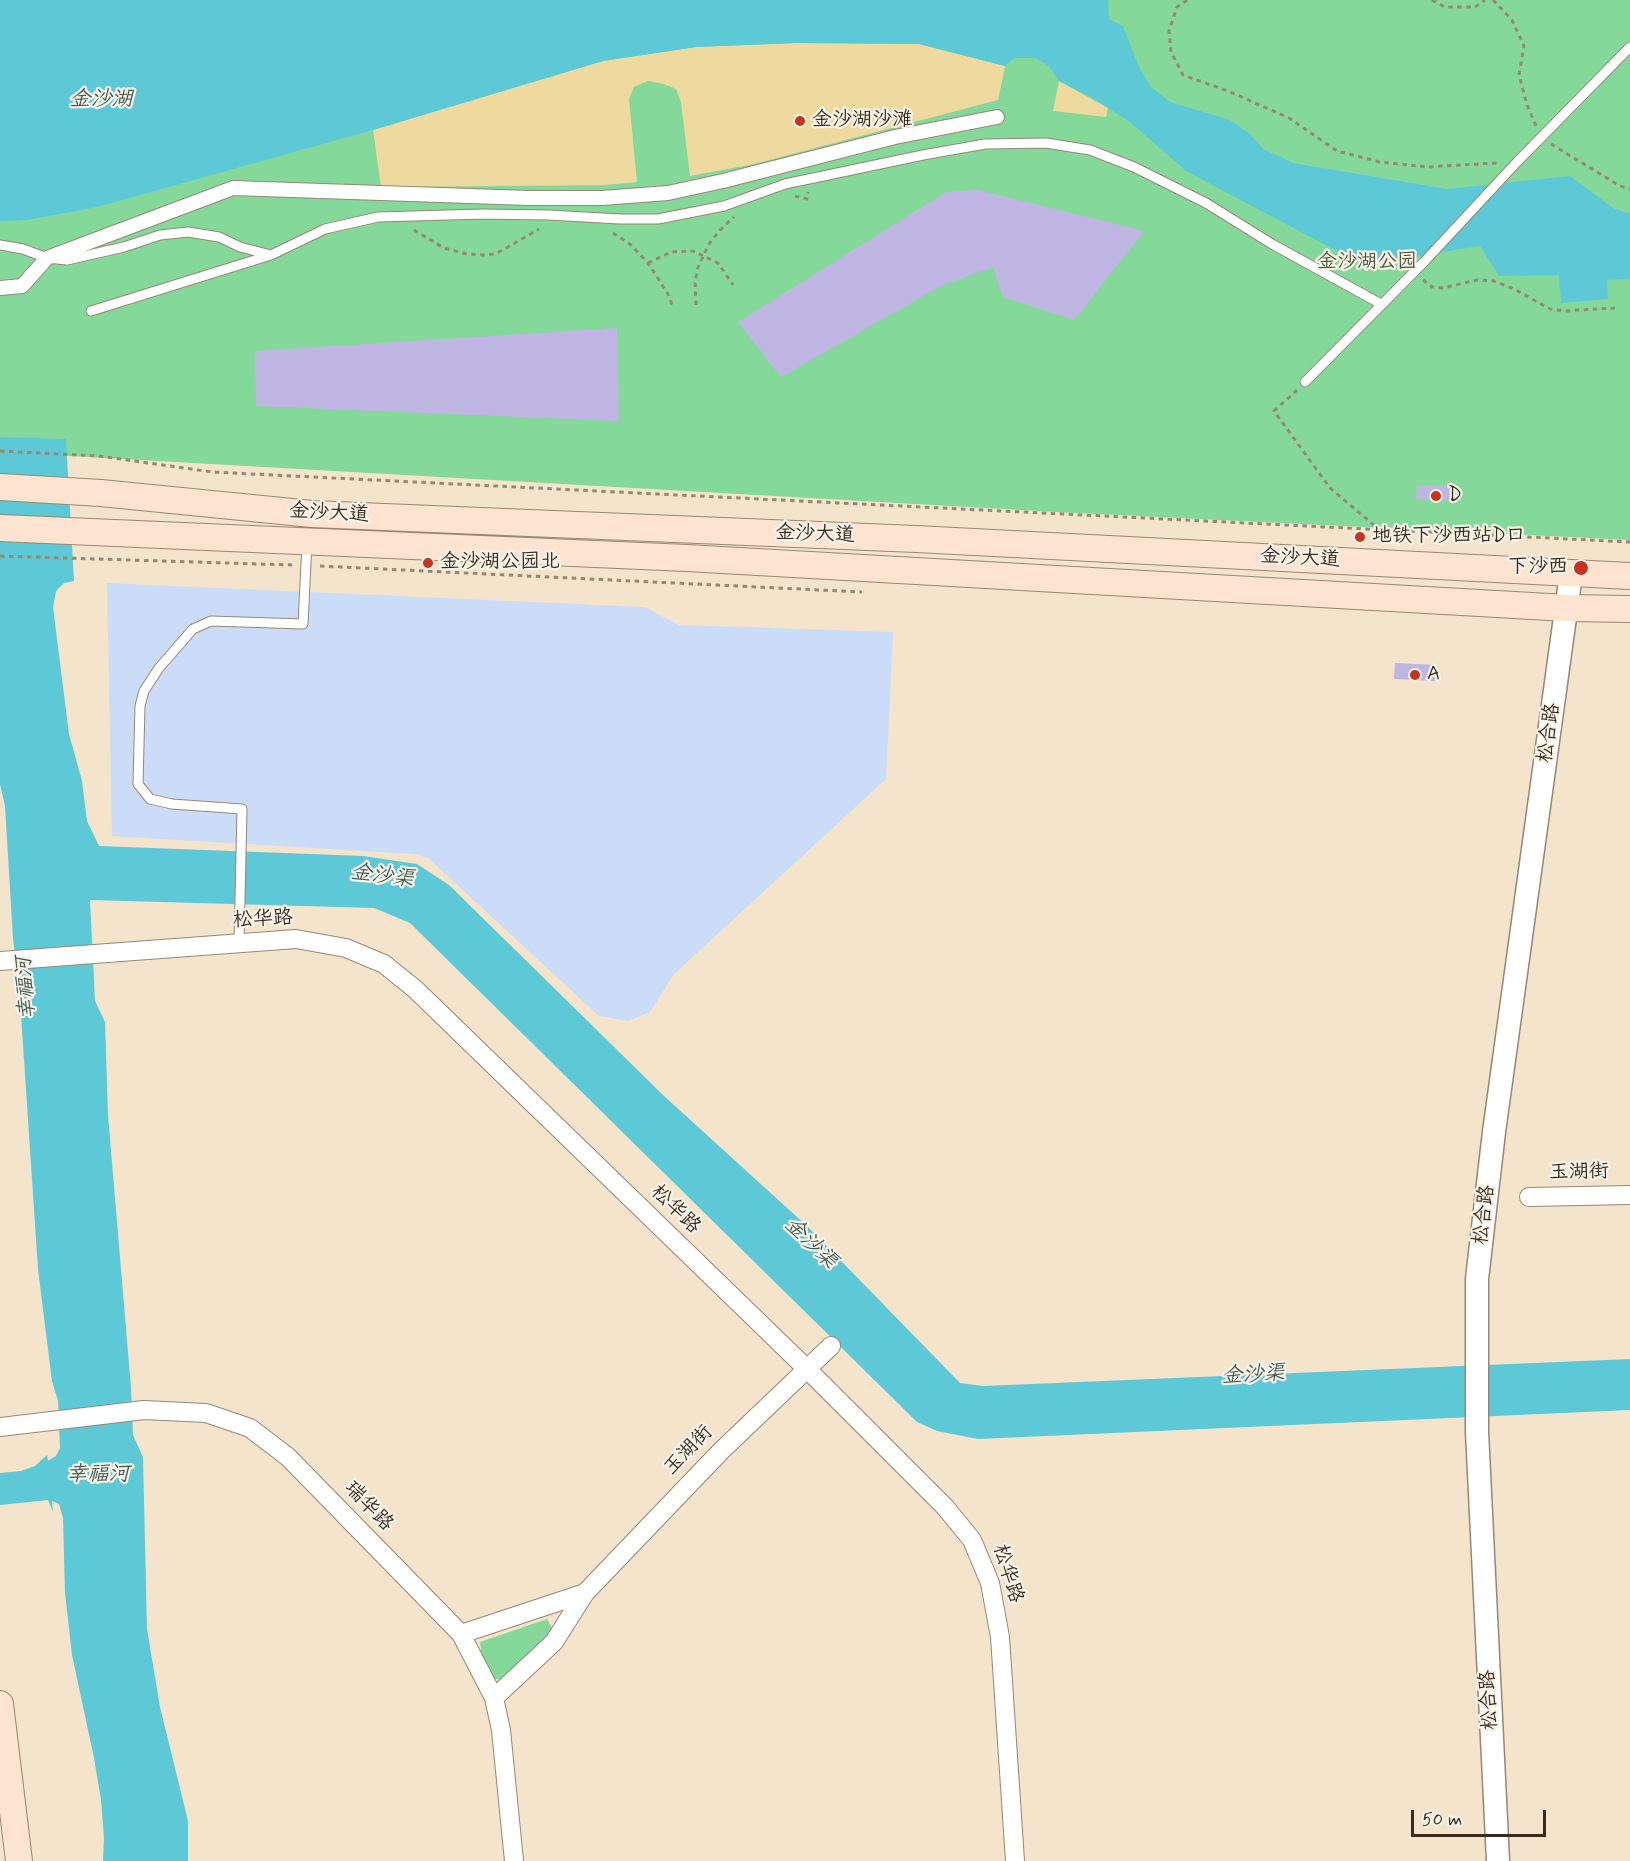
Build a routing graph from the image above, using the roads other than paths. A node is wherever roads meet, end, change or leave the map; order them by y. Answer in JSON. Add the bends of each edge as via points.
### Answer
{"nodes":[{"id":1,"x":1630,"y":47,"type":"edge"},
{"id":2,"x":997,"y":117,"type":"dead end"},
{"id":3,"x":0,"y":245,"type":"edge"},
{"id":4,"x":271,"y":255,"type":"junction"},
{"id":5,"x":47,"y":258,"type":"junction"},
{"id":6,"x":0,"y":288,"type":"edge"},
{"id":7,"x":1381,"y":304,"type":"junction"},
{"id":8,"x":91,"y":311,"type":"dead end"},
{"id":9,"x":1305,"y":382,"type":"road end"},
{"id":10,"x":0,"y":487,"type":"edge"},
{"id":11,"x":0,"y":528,"type":"edge"},
{"id":12,"x":306,"y":553,"type":"junction"},
{"id":13,"x":1571,"y":574,"type":"junction"},
{"id":14,"x":1630,"y":576,"type":"edge"},
{"id":15,"x":1567,"y":608,"type":"junction"},
{"id":16,"x":1630,"y":609,"type":"edge"},
{"id":17,"x":239,"y":943,"type":"junction"},
{"id":18,"x":0,"y":961,"type":"edge"},
{"id":19,"x":1630,"y":1195,"type":"edge"},
{"id":20,"x":1529,"y":1197,"type":"dead end"},
{"id":21,"x":831,"y":1346,"type":"dead end"},
{"id":22,"x":807,"y":1369,"type":"junction"},
{"id":23,"x":0,"y":1427,"type":"edge"},
{"id":24,"x":585,"y":1593,"type":"junction"},
{"id":25,"x":460,"y":1634,"type":"junction"},
{"id":26,"x":494,"y":1698,"type":"junction"},
{"id":27,"x":0,"y":1704,"type":"edge"},
{"id":28,"x":19,"y":1861,"type":"edge"},
{"id":29,"x":514,"y":1861,"type":"edge"},
{"id":30,"x":1015,"y":1861,"type":"edge"},
{"id":31,"x":1498,"y":1861,"type":"edge"}],
"edges":[{"from":1,"to":7,"type":"lane"},
{"from":2,"to":5,"type":"street","via":[[668,192],[602,198],[529,198],[233,188]]},
{"from":3,"to":5,"type":"lane"},
{"from":4,"to":5,"type":"lane","via":[[219,237],[188,232],[160,235],[84,257]]},
{"from":4,"to":7,"type":"lane","via":[[325,229],[378,217],[483,214],[658,219],[724,206],[785,184],[923,155],[985,144],[1046,143],[1090,150],[1134,166]]},
{"from":4,"to":8,"type":"lane"},
{"from":5,"to":6,"type":"street","via":[[22,286]]},
{"from":7,"to":9,"type":"lane"},
{"from":10,"to":13,"type":"main road","name":"金沙大道","via":[[312,514],[916,539]]},
{"from":11,"to":12,"type":"main road","name":"金沙大道"},
{"from":12,"to":15,"type":"main road","name":"金沙大道","via":[[914,570]]},
{"from":12,"to":17,"type":"lane","via":[[303,624],[211,621],[193,629],[159,669],[144,691],[140,706],[138,784],[150,799],[242,809]]},
{"from":13,"to":14,"type":"main road","name":"金沙大道"},
{"from":13,"to":15,"type":"street","name":"松合路"},
{"from":15,"to":16,"type":"main road","name":"金沙大道"},
{"from":15,"to":31,"type":"street","name":"松合路","via":[[1477,1279],[1477,1432]]},
{"from":17,"to":18,"type":"street","name":"松华路"},
{"from":17,"to":22,"type":"street","name":"松华路","via":[[296,939],[346,948],[384,964],[415,989]]},
{"from":19,"to":20,"type":"street","name":"玉湖街"},
{"from":21,"to":22,"type":"street","name":"玉湖街"},
{"from":22,"to":24,"type":"street","name":"玉湖街","via":[[721,1450]]},
{"from":22,"to":30,"type":"street","name":"松华路","via":[[945,1507],[972,1540],[990,1583],[1000,1636]]},
{"from":23,"to":25,"type":"street","name":"瑞华路","via":[[144,1410],[206,1413],[250,1428],[288,1457]]},
{"from":24,"to":25,"type":"street","name":"玉湖街"},
{"from":24,"to":26,"type":"street","name":"玉湖街","via":[[554,1642]]},
{"from":25,"to":26,"type":"street","name":"瑞华路"},
{"from":26,"to":29,"type":"street","name":"瑞华路","via":[[501,1730]]},
{"from":27,"to":28,"type":"main road"}]}
